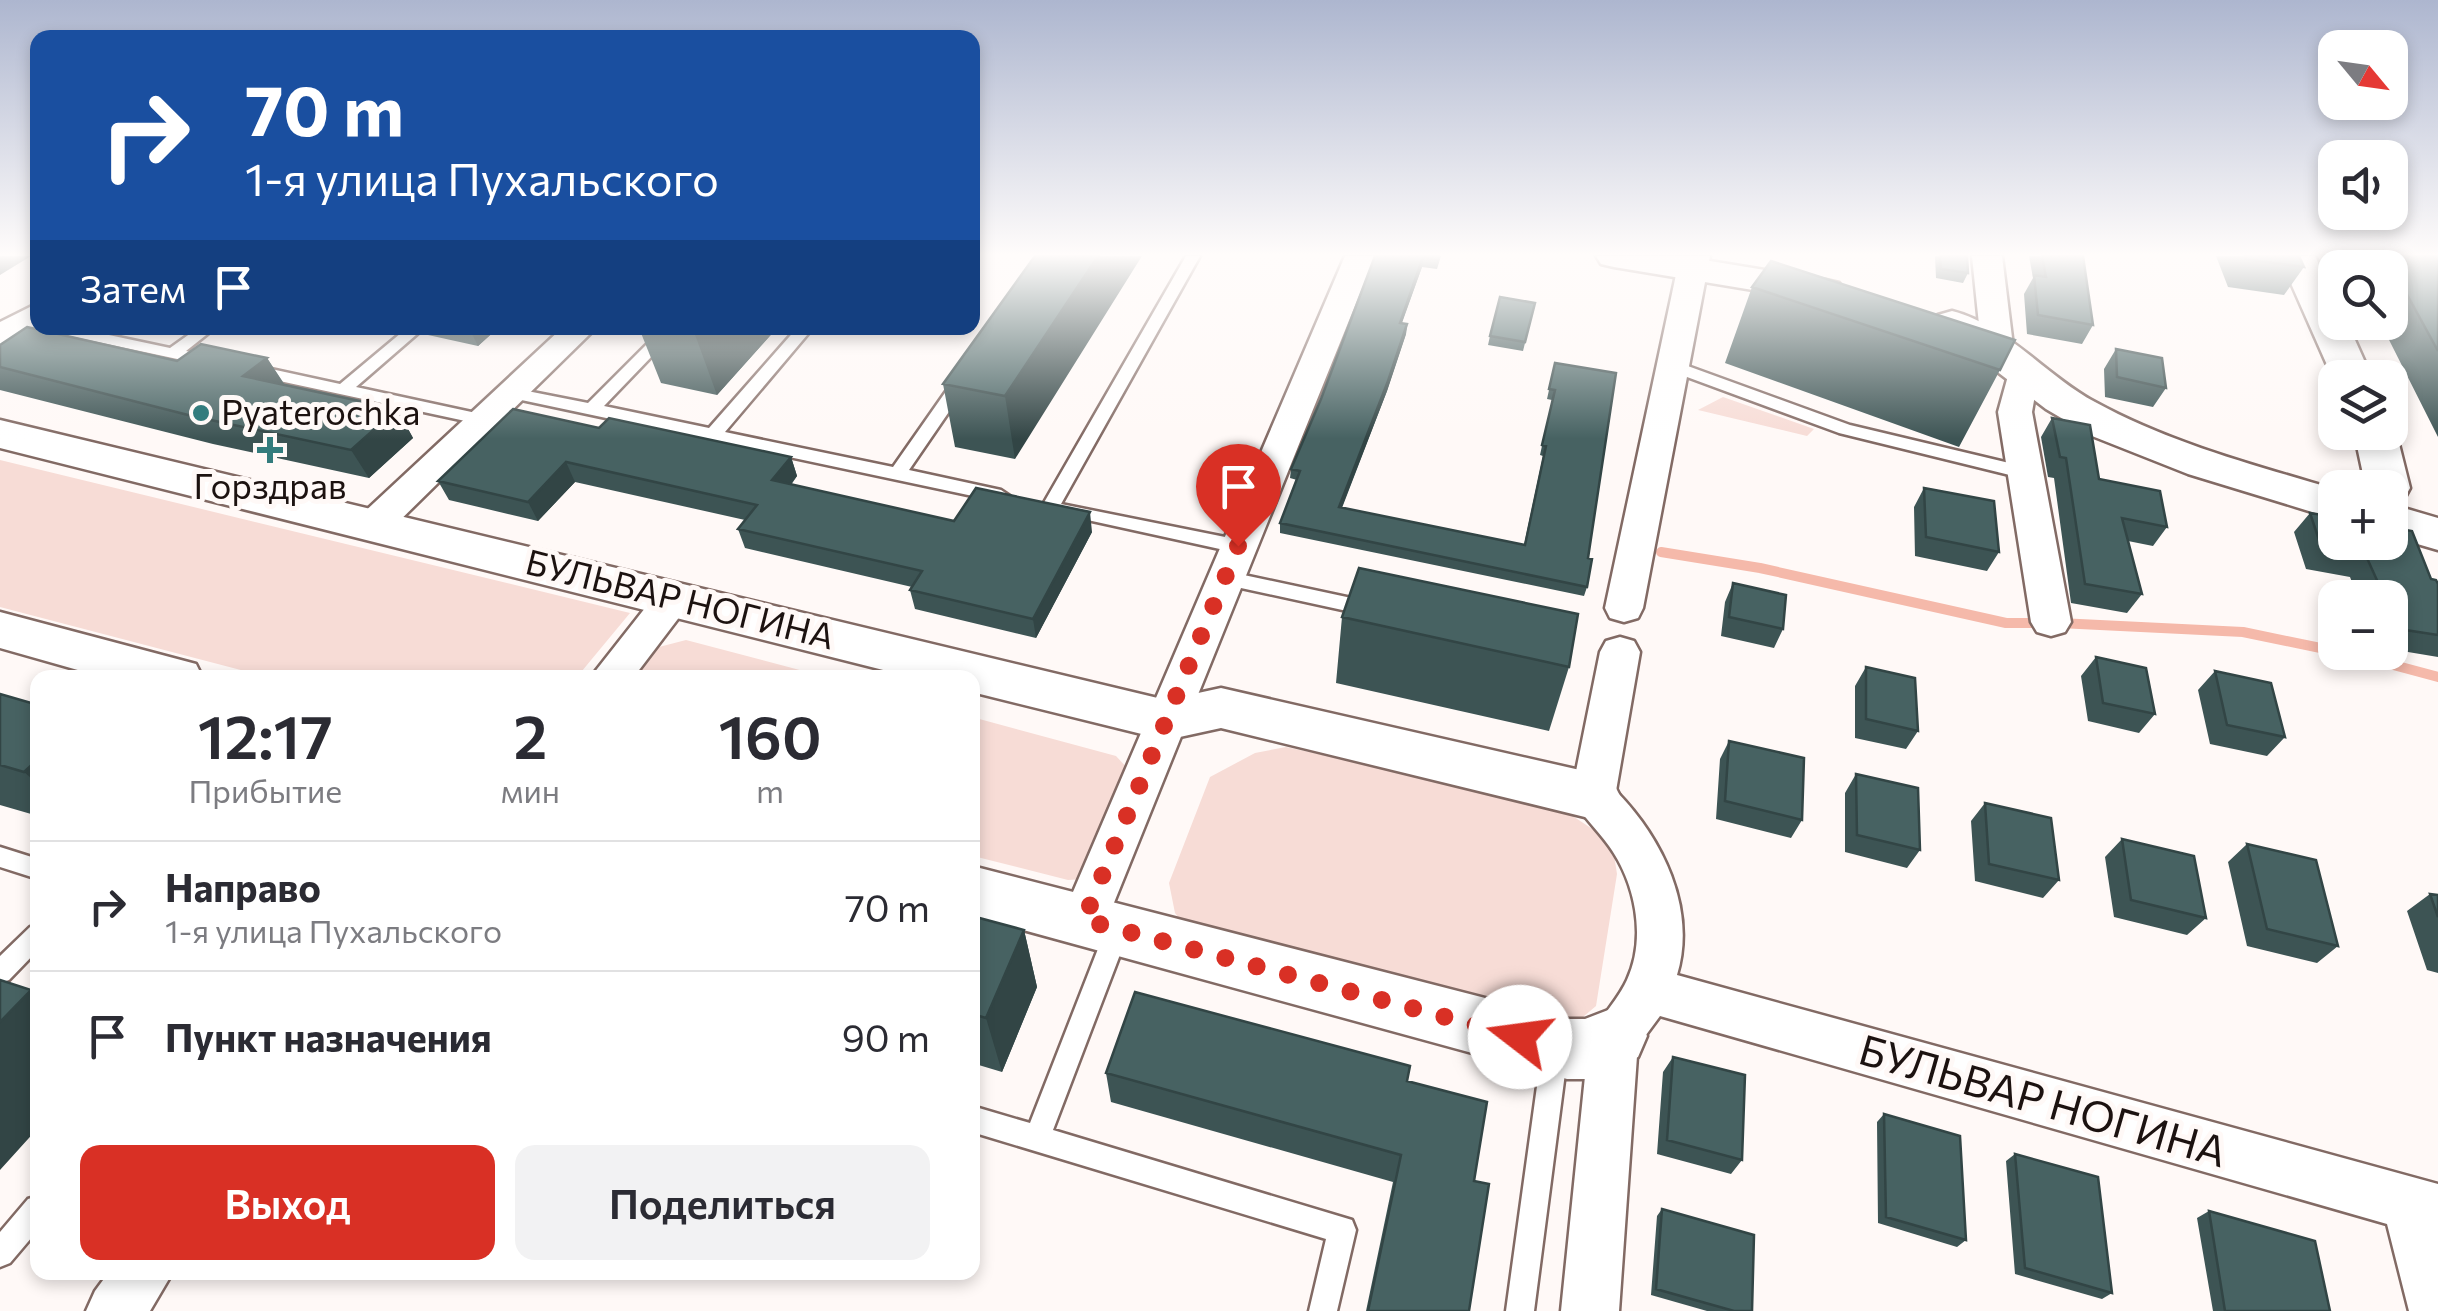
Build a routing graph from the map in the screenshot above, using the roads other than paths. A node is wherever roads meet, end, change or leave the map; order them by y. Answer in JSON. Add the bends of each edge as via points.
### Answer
{"nodes":[{"id":1,"x":1156,"y":317,"type":"edge"},
{"id":2,"x":1334,"y":317,"type":"edge"},
{"id":3,"x":1684,"y":317,"type":"edge"},
{"id":4,"x":1935,"y":317,"type":"edge"},
{"id":5,"x":2000,"y":317,"type":"edge"},
{"id":6,"x":2325,"y":317,"type":"edge"},
{"id":7,"x":89,"y":335,"type":"edge"},
{"id":8,"x":197,"y":335,"type":"edge"},
{"id":9,"x":408,"y":335,"type":"edge"},
{"id":10,"x":573,"y":335,"type":"edge"},
{"id":11,"x":664,"y":335,"type":"edge"},
{"id":12,"x":799,"y":335,"type":"edge"},
{"id":13,"x":173,"y":353,"type":"junction"},
{"id":14,"x":2344,"y":360,"type":"edge"},
{"id":15,"x":2010,"y":364,"type":"junction"},
{"id":16,"x":973,"y":365,"type":"edge"},
{"id":17,"x":1674,"y":366,"type":"junction"},
{"id":18,"x":343,"y":390,"type":"junction"},
{"id":19,"x":512,"y":393,"type":"junction"},
{"id":20,"x":592,"y":410,"type":"junction"},
{"id":21,"x":484,"y":420,"type":"junction"},
{"id":22,"x":0,"y":434,"type":"edge"},
{"id":23,"x":713,"y":435,"type":"junction"},
{"id":24,"x":2026,"y":473,"type":"junction"},
{"id":25,"x":898,"y":474,"type":"junction"},
{"id":26,"x":1012,"y":498,"type":"edge"},
{"id":27,"x":2318,"y":499,"type":"edge"},
{"id":28,"x":373,"y":525,"type":"junction"},
{"id":29,"x":2408,"y":525,"type":"edge"},
{"id":30,"x":2438,"y":534,"type":"edge"},
{"id":31,"x":1231,"y":562,"type":"junction"},
{"id":32,"x":674,"y":599,"type":"junction"},
{"id":33,"x":1624,"y":608,"type":"dead end"},
{"id":34,"x":1400,"y":616,"type":"edge"},
{"id":35,"x":2051,"y":622,"type":"dead end"},
{"id":36,"x":0,"y":630,"type":"edge"},
{"id":37,"x":1620,"y":652,"type":"dead end"},
{"id":38,"x":148,"y":670,"type":"edge"},
{"id":39,"x":616,"y":670,"type":"edge"},
{"id":40,"x":963,"y":670,"type":"edge"},
{"id":41,"x":980,"y":674,"type":"edge"},
{"id":42,"x":1166,"y":720,"type":"junction"},
{"id":43,"x":1593,"y":796,"type":"junction"},
{"id":44,"x":0,"y":857,"type":"edge"},
{"id":45,"x":30,"y":866,"type":"edge"},
{"id":46,"x":980,"y":892,"type":"edge"},
{"id":47,"x":1101,"y":925,"type":"junction"},
{"id":48,"x":30,"y":942,"type":"edge"},
{"id":49,"x":0,"y":972,"type":"edge"},
{"id":50,"x":1632,"y":1013,"type":"junction"},
{"id":51,"x":1556,"y":1046,"type":"junction"},
{"id":52,"x":980,"y":1121,"type":"edge"},
{"id":53,"x":1037,"y":1138,"type":"junction"},
{"id":54,"x":2423,"y":1207,"type":"edge"},
{"id":55,"x":30,"y":1219,"type":"edge"},
{"id":56,"x":0,"y":1253,"type":"edge"},
{"id":57,"x":139,"y":1280,"type":"edge"},
{"id":58,"x":115,"y":1311,"type":"edge"},
{"id":59,"x":1323,"y":1311,"type":"edge"},
{"id":60,"x":1520,"y":1311,"type":"edge"},
{"id":61,"x":1590,"y":1311,"type":"edge"},
{"id":62,"x":2438,"y":1311,"type":"edge"}],
"edges":[{"from":1,"to":31,"type":"lane","via":[[1041,504]]},
{"from":2,"to":31,"type":"street"},
{"from":3,"to":17,"type":"street"},
{"from":4,"to":15,"type":"street","via":[[1962,328]]},
{"from":5,"to":15,"type":"street"},
{"from":6,"to":14,"type":"street"},
{"from":7,"to":13,"type":"lane"},
{"from":8,"to":13,"type":"lane"},
{"from":9,"to":18,"type":"lane"},
{"from":10,"to":19,"type":"street"},
{"from":11,"to":20,"type":"lane"},
{"from":12,"to":23,"type":"lane"},
{"from":13,"to":18,"type":"lane"},
{"from":15,"to":24,"type":"street"},
{"from":15,"to":27,"type":"street","via":[[2140,441]]},
{"from":16,"to":25,"type":"lane"},
{"from":17,"to":24,"type":"lane","via":[[1845,429]]},
{"from":17,"to":33,"type":"street"},
{"from":18,"to":21,"type":"lane"},
{"from":19,"to":20,"type":"lane"},
{"from":19,"to":21,"type":"street"},
{"from":20,"to":23,"type":"lane"},
{"from":21,"to":28,"type":"street"},
{"from":22,"to":28,"type":"street","name":"БУЛЬВАР НОГИНА"},
{"from":23,"to":25,"type":"lane"},
{"from":24,"to":35,"type":"street"},
{"from":25,"to":26,"type":"lane"},
{"from":28,"to":32,"type":"street","name":"БУЛЬВАР НОГИНА"},
{"from":29,"to":30,"type":"street"},
{"from":31,"to":34,"type":"lane"},
{"from":31,"to":42,"type":"street"},
{"from":32,"to":39,"type":"street"},
{"from":32,"to":40,"type":"street","name":"БУЛЬВАР НОГИНА"},
{"from":36,"to":38,"type":"street"},
{"from":37,"to":43,"type":"street"},
{"from":41,"to":42,"type":"street","name":"БУЛЬВАР НОГИНА"},
{"from":42,"to":43,"type":"street","name":"БУЛЬВАР НОГИНА","via":[[1220,708]]},
{"from":42,"to":47,"type":"street"},
{"from":43,"to":50,"type":"street","via":[[1634,844],[1654,886],[1658,961]]},
{"from":44,"to":45,"type":"lane"},
{"from":46,"to":47,"type":"street"},
{"from":47,"to":51,"type":"street"},
{"from":47,"to":53,"type":"lane"},
{"from":48,"to":49,"type":"lane"},
{"from":50,"to":51,"type":"street","via":[[1589,1049]]},
{"from":50,"to":54,"type":"street","name":"БУЛЬВАР НОГИНА"},
{"from":50,"to":61,"type":"street"},
{"from":51,"to":60,"type":"lane"},
{"from":52,"to":53,"type":"lane"},
{"from":53,"to":59,"type":"lane","via":[[1342,1230]]},
{"from":54,"to":62,"type":"street"},
{"from":55,"to":56,"type":"lane"},
{"from":57,"to":58,"type":"street"}]}
